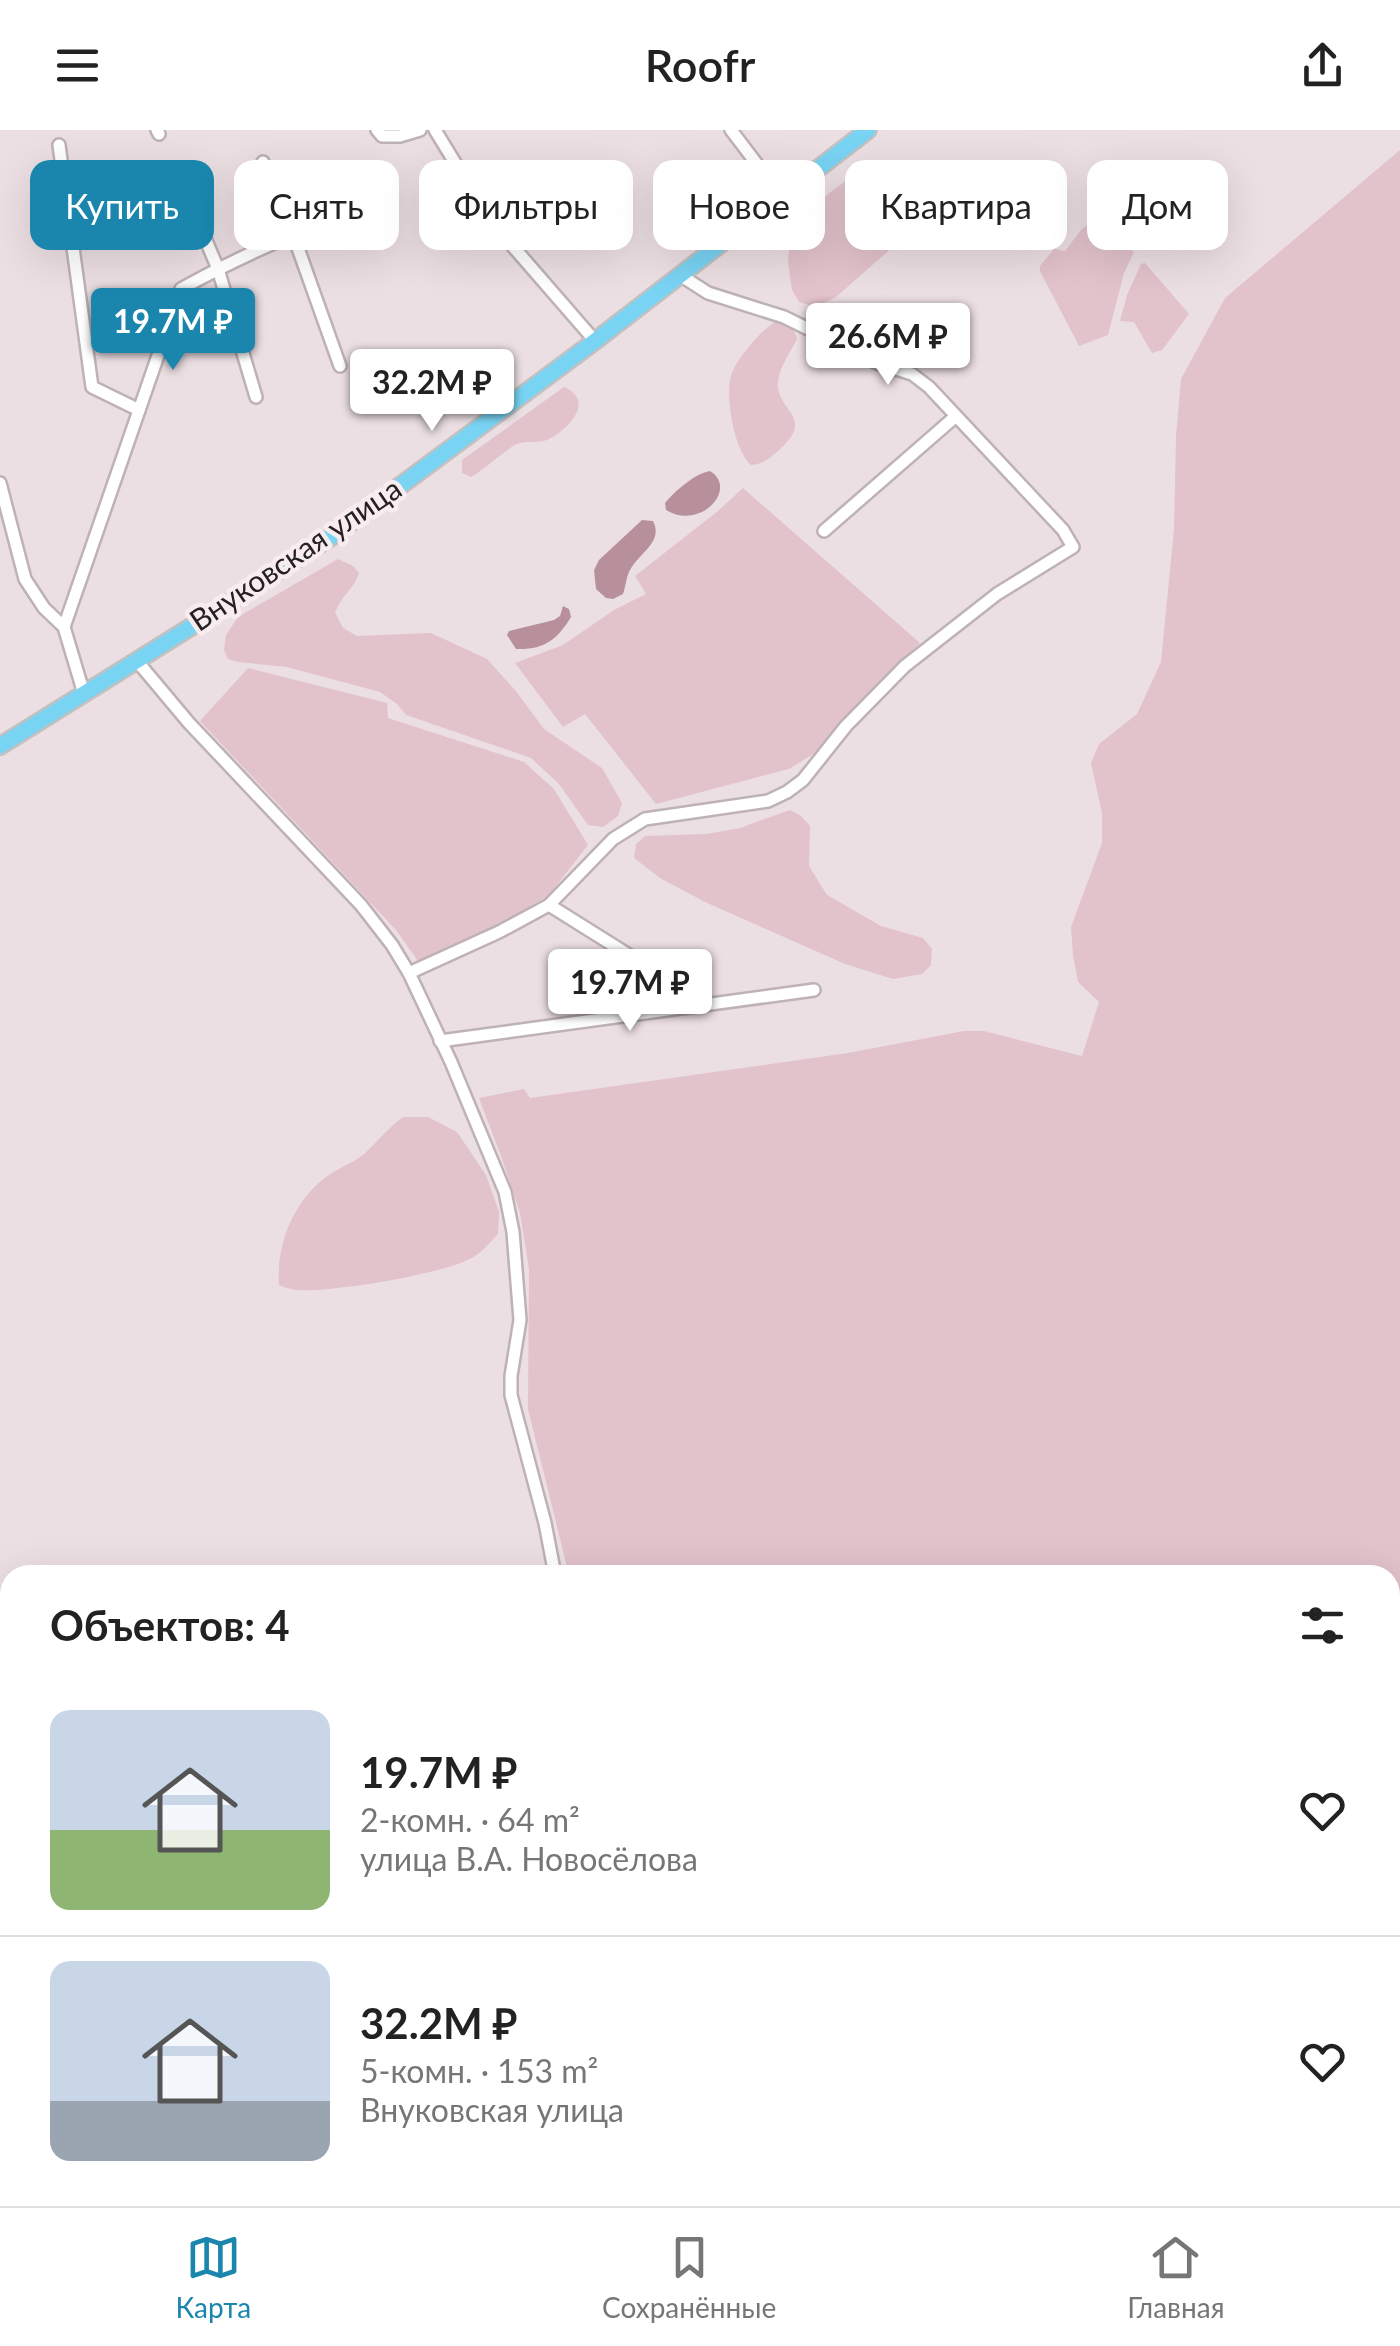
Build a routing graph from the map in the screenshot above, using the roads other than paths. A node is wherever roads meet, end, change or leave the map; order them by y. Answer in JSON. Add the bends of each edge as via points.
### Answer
{"nodes":[{"id":1,"x":377,"y":130,"type":"edge"},
{"id":2,"x":420,"y":130,"type":"edge"},
{"id":3,"x":435,"y":130,"type":"edge"},
{"id":4,"x":731,"y":130,"type":"edge"},
{"id":5,"x":868,"y":130,"type":"edge"},
{"id":6,"x":58,"y":145,"type":"dead end"},
{"id":7,"x":754,"y":160,"type":"edge"},
{"id":8,"x":825,"y":164,"type":"edge"},
{"id":9,"x":210,"y":250,"type":"edge"},
{"id":10,"x":258,"y":250,"type":"edge"},
{"id":11,"x":299,"y":250,"type":"edge"},
{"id":12,"x":713,"y":250,"type":"edge"},
{"id":13,"x":218,"y":268,"type":"junction"},
{"id":14,"x":680,"y":275,"type":"junction"},
{"id":15,"x":595,"y":341,"type":"junction"},
{"id":16,"x":340,"y":366,"type":"dead end"},
{"id":17,"x":256,"y":397,"type":"dead end"},
{"id":18,"x":139,"y":410,"type":"junction"},
{"id":19,"x":956,"y":416,"type":"junction"},
{"id":20,"x":0,"y":483,"type":"edge"},
{"id":21,"x":824,"y":531,"type":"dead end"},
{"id":22,"x":64,"y":627,"type":"junction"},
{"id":23,"x":137,"y":661,"type":"junction"},
{"id":24,"x":84,"y":694,"type":"junction"},
{"id":25,"x":0,"y":746,"type":"edge"},
{"id":26,"x":550,"y":905,"type":"junction"},
{"id":27,"x":409,"y":973,"type":"junction"},
{"id":28,"x":814,"y":990,"type":"dead end"},
{"id":29,"x":688,"y":1006,"type":"junction"},
{"id":30,"x":440,"y":1041,"type":"junction"},
{"id":31,"x":552,"y":1565,"type":"edge"}],
"edges":[{"from":1,"to":2,"type":"street","via":[[388,137]]},
{"from":3,"to":15,"type":"street","via":[[490,220]]},
{"from":4,"to":7,"type":"street"},
{"from":5,"to":8,"type":"main road","name":"Внуковская улица"},
{"from":6,"to":18,"type":"street","via":[[92,387]]},
{"from":9,"to":13,"type":"street"},
{"from":10,"to":13,"type":"street"},
{"from":11,"to":16,"type":"street"},
{"from":12,"to":14,"type":"main road","name":"Внуковская улица"},
{"from":13,"to":17,"type":"street"},
{"from":13,"to":18,"type":"street","via":[[181,289]]},
{"from":14,"to":15,"type":"main road","name":"Внуковская улица"},
{"from":14,"to":19,"type":"street","via":[[912,374]]},
{"from":15,"to":23,"type":"main road","name":"Внуковская улица","via":[[334,534]]},
{"from":18,"to":22,"type":"street"},
{"from":19,"to":21,"type":"street"},
{"from":19,"to":26,"type":"street","via":[[1074,547],[996,594],[905,666],[787,792],[768,801],[645,819],[612,839]]},
{"from":20,"to":22,"type":"street","via":[[25,579]]},
{"from":22,"to":24,"type":"street"},
{"from":23,"to":24,"type":"main road","name":"Внуковская улица"},
{"from":23,"to":27,"type":"street","via":[[361,905]]},
{"from":24,"to":25,"type":"main road","name":"Внуковская улица"},
{"from":26,"to":27,"type":"street"},
{"from":26,"to":29,"type":"street","via":[[674,984]]},
{"from":27,"to":30,"type":"street"},
{"from":28,"to":29,"type":"street"},
{"from":29,"to":30,"type":"street"},
{"from":30,"to":31,"type":"street","via":[[504,1192],[513,1232],[520,1320],[511,1394]]}]}
